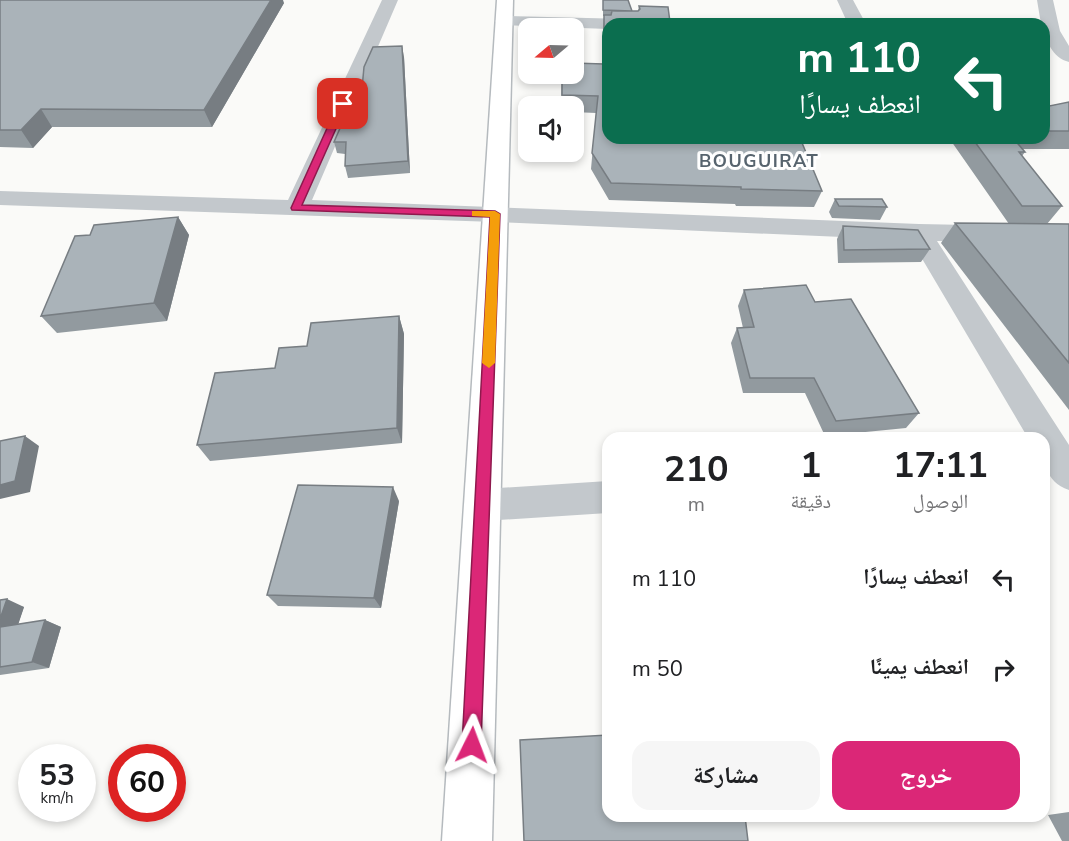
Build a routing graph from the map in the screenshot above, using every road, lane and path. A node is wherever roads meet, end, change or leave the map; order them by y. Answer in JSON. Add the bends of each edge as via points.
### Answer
{"nodes":[{"id":1,"x":390,"y":0,"type":"edge"},
{"id":2,"x":845,"y":0,"type":"edge"},
{"id":3,"x":1045,"y":0,"type":"edge"},
{"id":4,"x":505,"y":10,"type":"edge"},
{"id":5,"x":854,"y":18,"type":"edge"},
{"id":6,"x":1046,"y":18,"type":"edge"},
{"id":7,"x":602,"y":21,"type":"edge"},
{"id":8,"x":1050,"y":35,"type":"edge"},
{"id":9,"x":1069,"y":56,"type":"edge"},
{"id":10,"x":0,"y":198,"type":"edge"},
{"id":11,"x":296,"y":208,"type":"junction"},
{"id":12,"x":495,"y":214,"type":"junction"},
{"id":13,"x":919,"y":232,"type":"junction"},
{"id":14,"x":1069,"y":235,"type":"edge"},
{"id":15,"x":1039,"y":432,"type":"edge"},
{"id":16,"x":1050,"y":451,"type":"edge"},
{"id":17,"x":1061,"y":469,"type":"edge"},
{"id":18,"x":602,"y":497,"type":"edge"},
{"id":19,"x":483,"y":506,"type":"junction"},
{"id":20,"x":467,"y":841,"type":"edge"}],
"edges":[{"from":1,"to":11,"type":"street"},
{"from":2,"to":5,"type":"street"},
{"from":3,"to":6,"type":"street"},
{"from":4,"to":7,"type":"street"},
{"from":4,"to":12,"type":"main road"},
{"from":8,"to":9,"type":"street"},
{"from":10,"to":11,"type":"street"},
{"from":11,"to":12,"type":"street"},
{"from":12,"to":13,"type":"street"},
{"from":12,"to":19,"type":"main road"},
{"from":13,"to":14,"type":"street"},
{"from":13,"to":15,"type":"street"},
{"from":16,"to":17,"type":"street"},
{"from":18,"to":19,"type":"street"},
{"from":19,"to":20,"type":"main road"}]}
